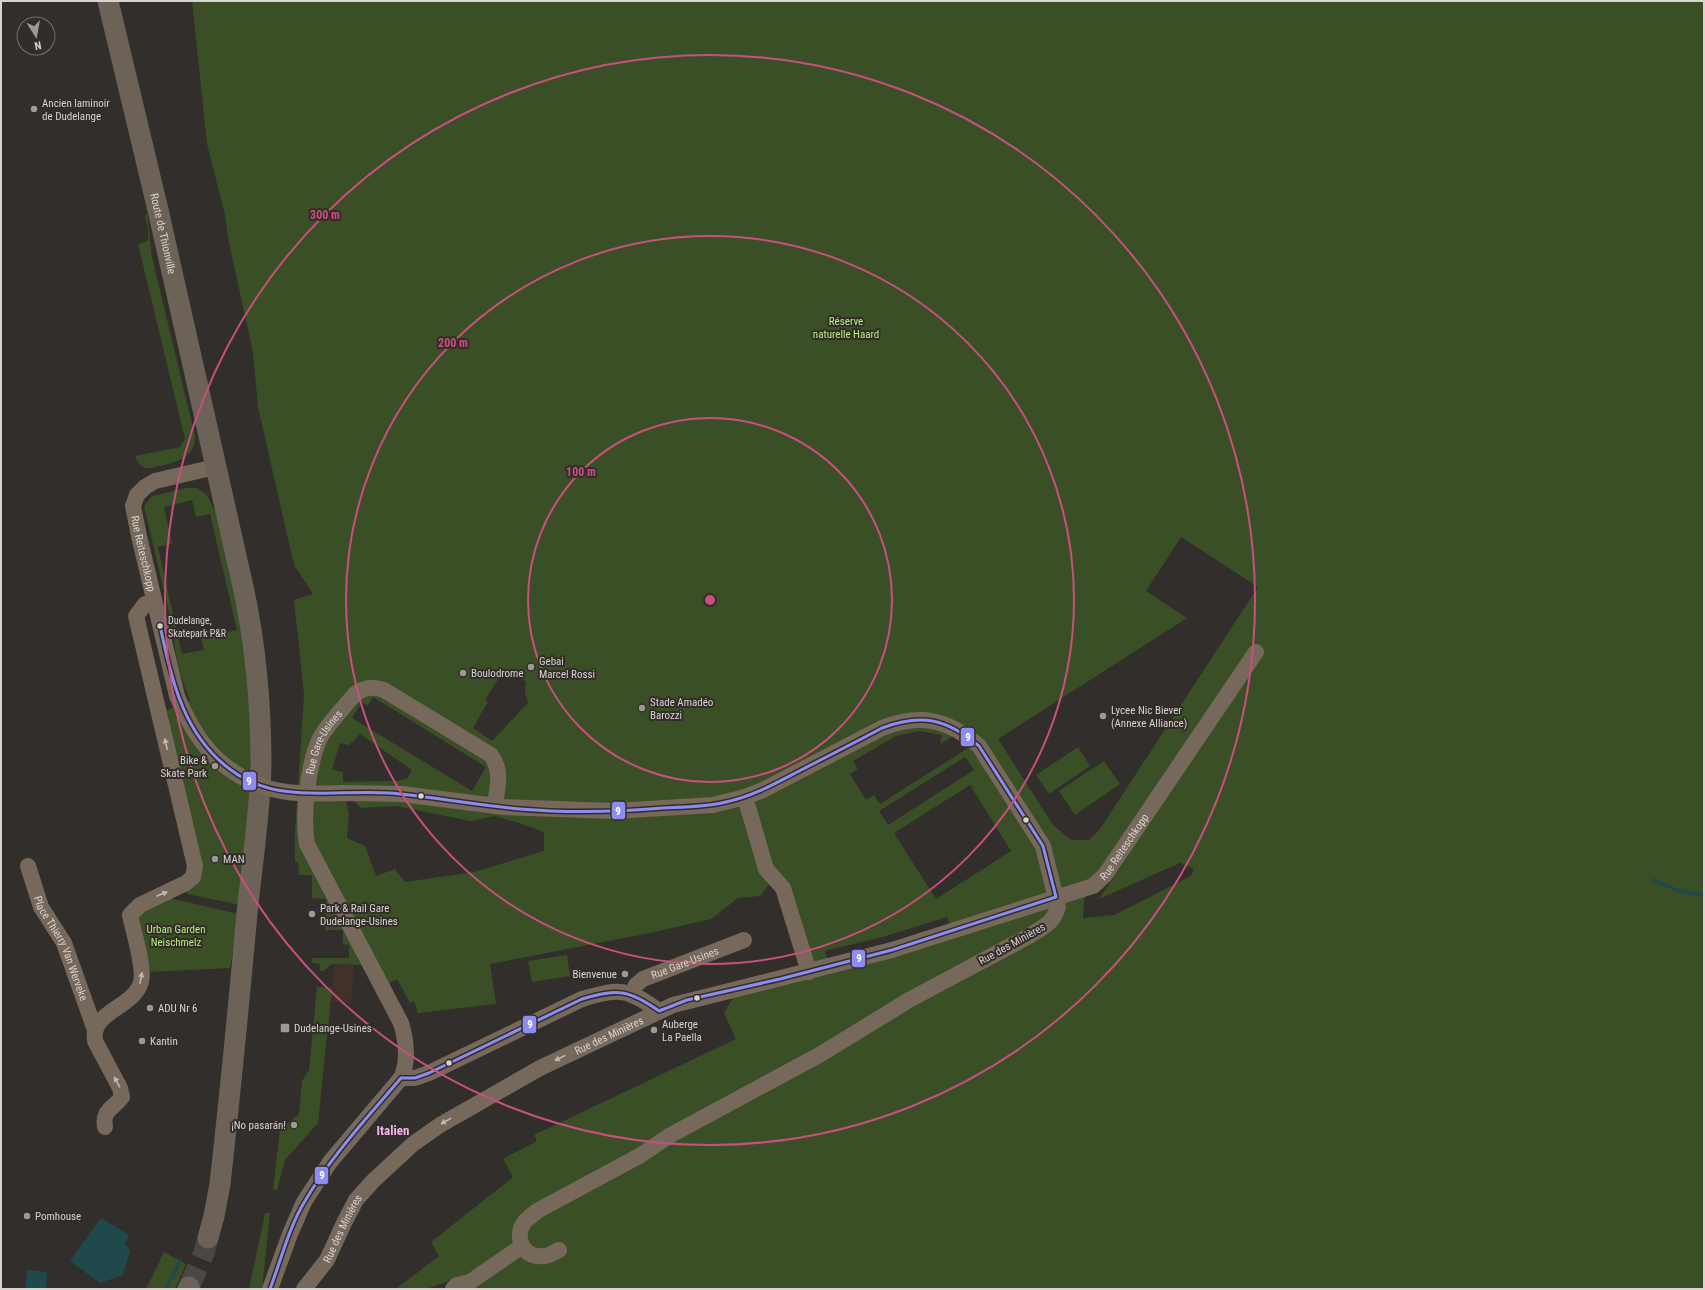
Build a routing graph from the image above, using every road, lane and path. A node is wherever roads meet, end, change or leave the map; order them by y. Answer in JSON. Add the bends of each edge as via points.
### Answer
{"nodes":[{"id":1,"x":108,"y":1,"type":"edge"},
{"id":2,"x":215,"y":467,"type":"junction"},
{"id":3,"x":154,"y":602,"type":"junction"},
{"id":4,"x":1256,"y":652,"type":"dead end"},
{"id":5,"x":745,"y":797,"type":"junction"},
{"id":6,"x":495,"y":806,"type":"junction"},
{"id":7,"x":28,"y":866,"type":"dead end"},
{"id":8,"x":1056,"y":897,"type":"junction"},
{"id":9,"x":744,"y":940,"type":"dead end"},
{"id":10,"x":808,"y":972,"type":"junction"},
{"id":11,"x":632,"y":993,"type":"junction"},
{"id":12,"x":659,"y":1011,"type":"junction"},
{"id":13,"x":95,"y":1030,"type":"junction"},
{"id":14,"x":401,"y":1078,"type":"junction"},
{"id":15,"x":105,"y":1126,"type":"dead end"},
{"id":16,"x":208,"y":1238,"type":"tunnel mouth"},
{"id":17,"x":521,"y":1247,"type":"junction"},
{"id":18,"x":559,"y":1250,"type":"dead end"},
{"id":19,"x":270,"y":1289,"type":"edge"},
{"id":20,"x":304,"y":1289,"type":"edge"},
{"id":21,"x":453,"y":1289,"type":"edge"}],
"edges":[{"from":1,"to":2,"type":"main road","name":"Route de Thionville"},
{"from":2,"to":3,"type":"street","name":"Rue Reiteschkopp","via":[[155,481],[137,495],[133,506],[134,517]]},
{"from":2,"to":16,"type":"main road","name":"Route de Thionville","via":[[251,631],[260,712],[261,766],[220,1184]]},
{"from":3,"to":6,"type":"street","name":"Rue Reiteschkopp","bridge":true,"via":[[177,696],[187,719],[214,757],[232,772],[274,791],[299,794],[402,794]]},
{"from":13,"to":3,"type":"street","one_way":true,"via":[[102,1019],[130,999],[142,981],[143,970],[130,915],[140,905],[186,883],[193,877],[195,866],[136,616],[145,604]]},
{"from":4,"to":8,"type":"street","name":"Rue Reiteschkopp","via":[[1105,875],[1093,886]]},
{"from":5,"to":6,"type":"street","via":[[713,805],[614,811]]},
{"from":5,"to":8,"type":"street","via":[[898,722],[916,719],[950,726],[978,746],[1043,846]]},
{"from":5,"to":10,"type":"street","via":[[766,870],[783,888]]},
{"from":6,"to":14,"type":"street","name":"Rue Gare-Usines","via":[[499,772],[491,755],[384,690],[369,687],[355,694],[321,736],[316,749],[306,803],[304,829],[307,844],[401,1023],[405,1042],[405,1063]]},
{"from":7,"to":13,"type":"street","name":"Place Thierry Van Werveke","via":[[41,907],[64,943]]},
{"from":8,"to":10,"type":"street","name":"Rue des Minières","via":[[892,950]]},
{"from":8,"to":17,"type":"street","name":"Rue des Minières","via":[[1058,908],[1055,917],[1029,936],[909,1000],[821,1054],[537,1211],[524,1223],[519,1235]]},
{"from":9,"to":11,"type":"street","name":"Rue Gare-Usines","via":[[643,979]]},
{"from":10,"to":12,"type":"street","name":"Rue des Minières","via":[[687,1000]]},
{"from":11,"to":12,"type":"street"},
{"from":11,"to":14,"type":"street","via":[[614,992],[582,999],[429,1073],[415,1078]]},
{"from":12,"to":20,"type":"street","name":"Rue des Minières","one_way":true,"via":[[540,1068],[440,1125],[413,1144],[356,1200],[327,1260]]},
{"from":15,"to":13,"type":"street","name":"Place Thierry Van Werveke","one_way":true,"via":[[104,1118],[107,1111],[122,1097],[120,1088],[95,1041]]},
{"from":14,"to":19,"type":"street","name":"Rue Gare-Usines","via":[[330,1162],[304,1202]]},
{"from":17,"to":18,"type":"street","via":[[532,1256],[545,1256]]},
{"from":17,"to":21,"type":"street","via":[[470,1282]]}]}
